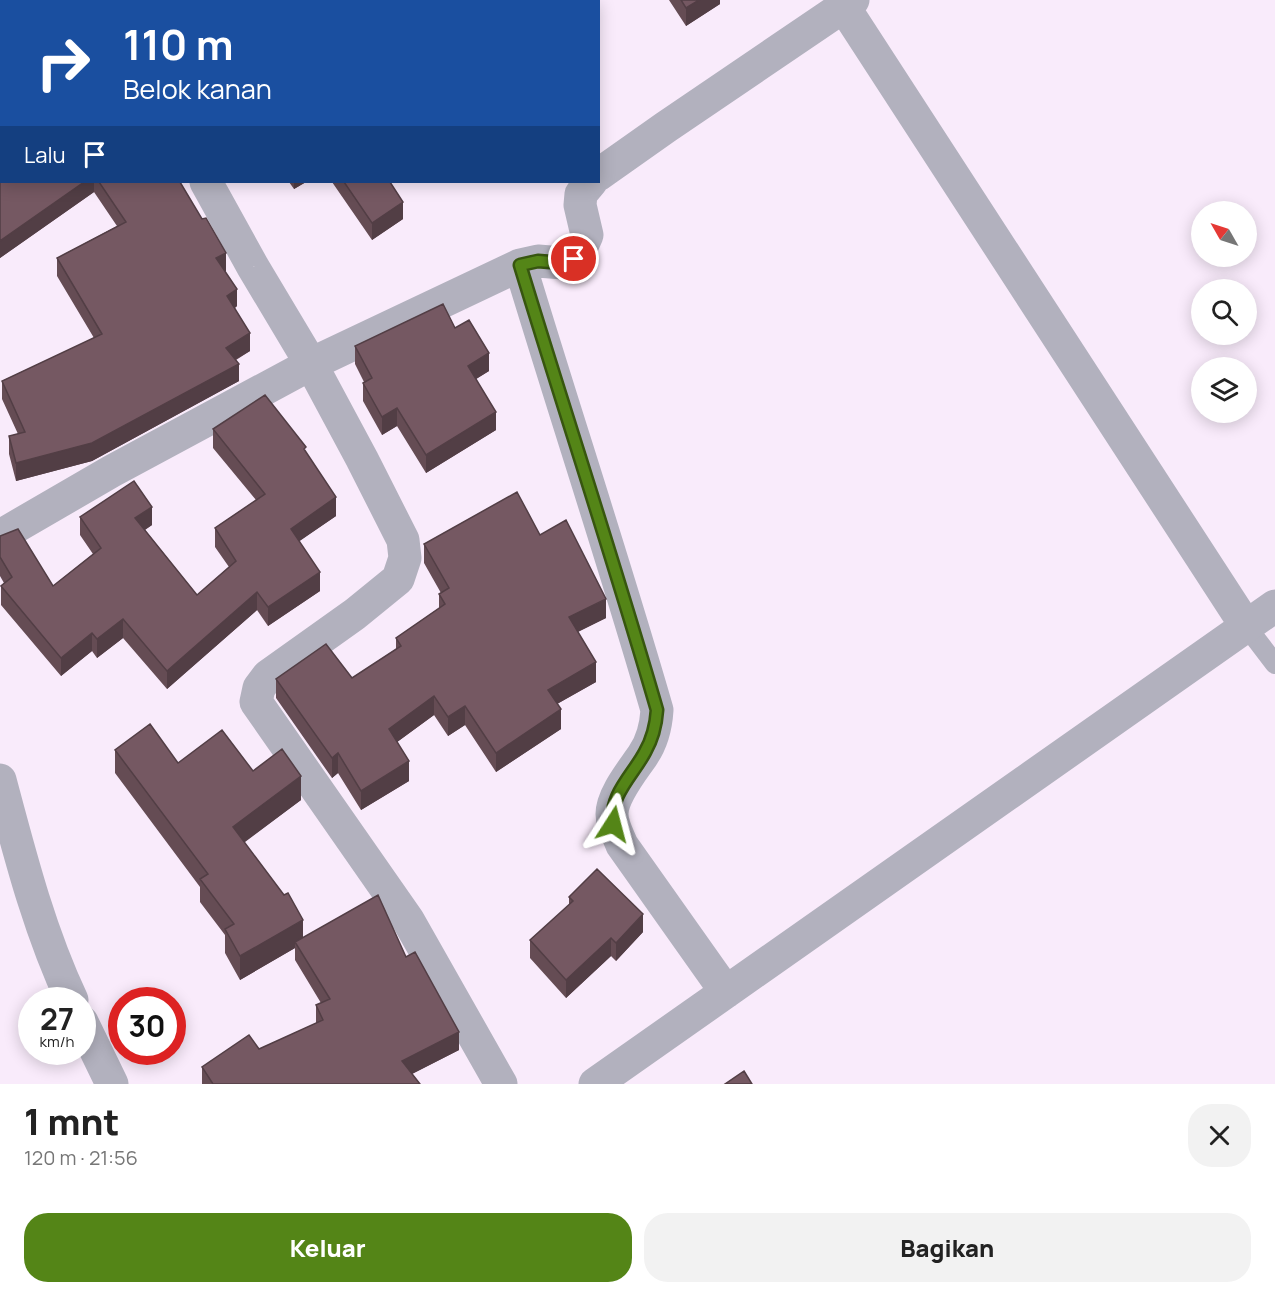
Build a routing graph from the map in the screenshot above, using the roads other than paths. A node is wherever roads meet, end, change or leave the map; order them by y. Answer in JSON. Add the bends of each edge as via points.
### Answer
{"nodes":[{"id":1,"x":849,"y":3,"type":"edge"},
{"id":2,"x":600,"y":174,"type":"edge"},
{"id":3,"x":207,"y":183,"type":"edge"},
{"id":4,"x":590,"y":183,"type":"edge"},
{"id":5,"x":520,"y":265,"type":"junction"},
{"id":6,"x":311,"y":364,"type":"junction"},
{"id":7,"x":0,"y":536,"type":"edge"},
{"id":8,"x":1275,"y":606,"type":"edge"},
{"id":9,"x":1246,"y":626,"type":"junction"},
{"id":10,"x":1275,"y":664,"type":"edge"},
{"id":11,"x":0,"y":780,"type":"edge"},
{"id":12,"x":66,"y":987,"type":"edge"},
{"id":13,"x":726,"y":992,"type":"junction"},
{"id":14,"x":96,"y":1051,"type":"edge"},
{"id":15,"x":112,"y":1084,"type":"edge"},
{"id":16,"x":501,"y":1084,"type":"edge"},
{"id":17,"x":595,"y":1084,"type":"edge"}],
"edges":[{"from":1,"to":2,"type":"street"},
{"from":1,"to":9,"type":"street"},
{"from":3,"to":6,"type":"street"},
{"from":4,"to":5,"type":"street","via":[[581,194],[580,205],[587,235],[574,259]]},
{"from":5,"to":6,"type":"street"},
{"from":5,"to":13,"type":"street","via":[[657,710],[652,738],[615,799],[613,824],[622,845]]},
{"from":6,"to":7,"type":"street"},
{"from":6,"to":16,"type":"street","via":[[403,540],[405,558],[398,579],[268,676],[255,702],[408,920]]},
{"from":8,"to":9,"type":"street"},
{"from":9,"to":10,"type":"lane"},
{"from":9,"to":13,"type":"street"},
{"from":11,"to":12,"type":"street","via":[[27,884]]},
{"from":13,"to":17,"type":"street"},
{"from":14,"to":15,"type":"street"}]}
